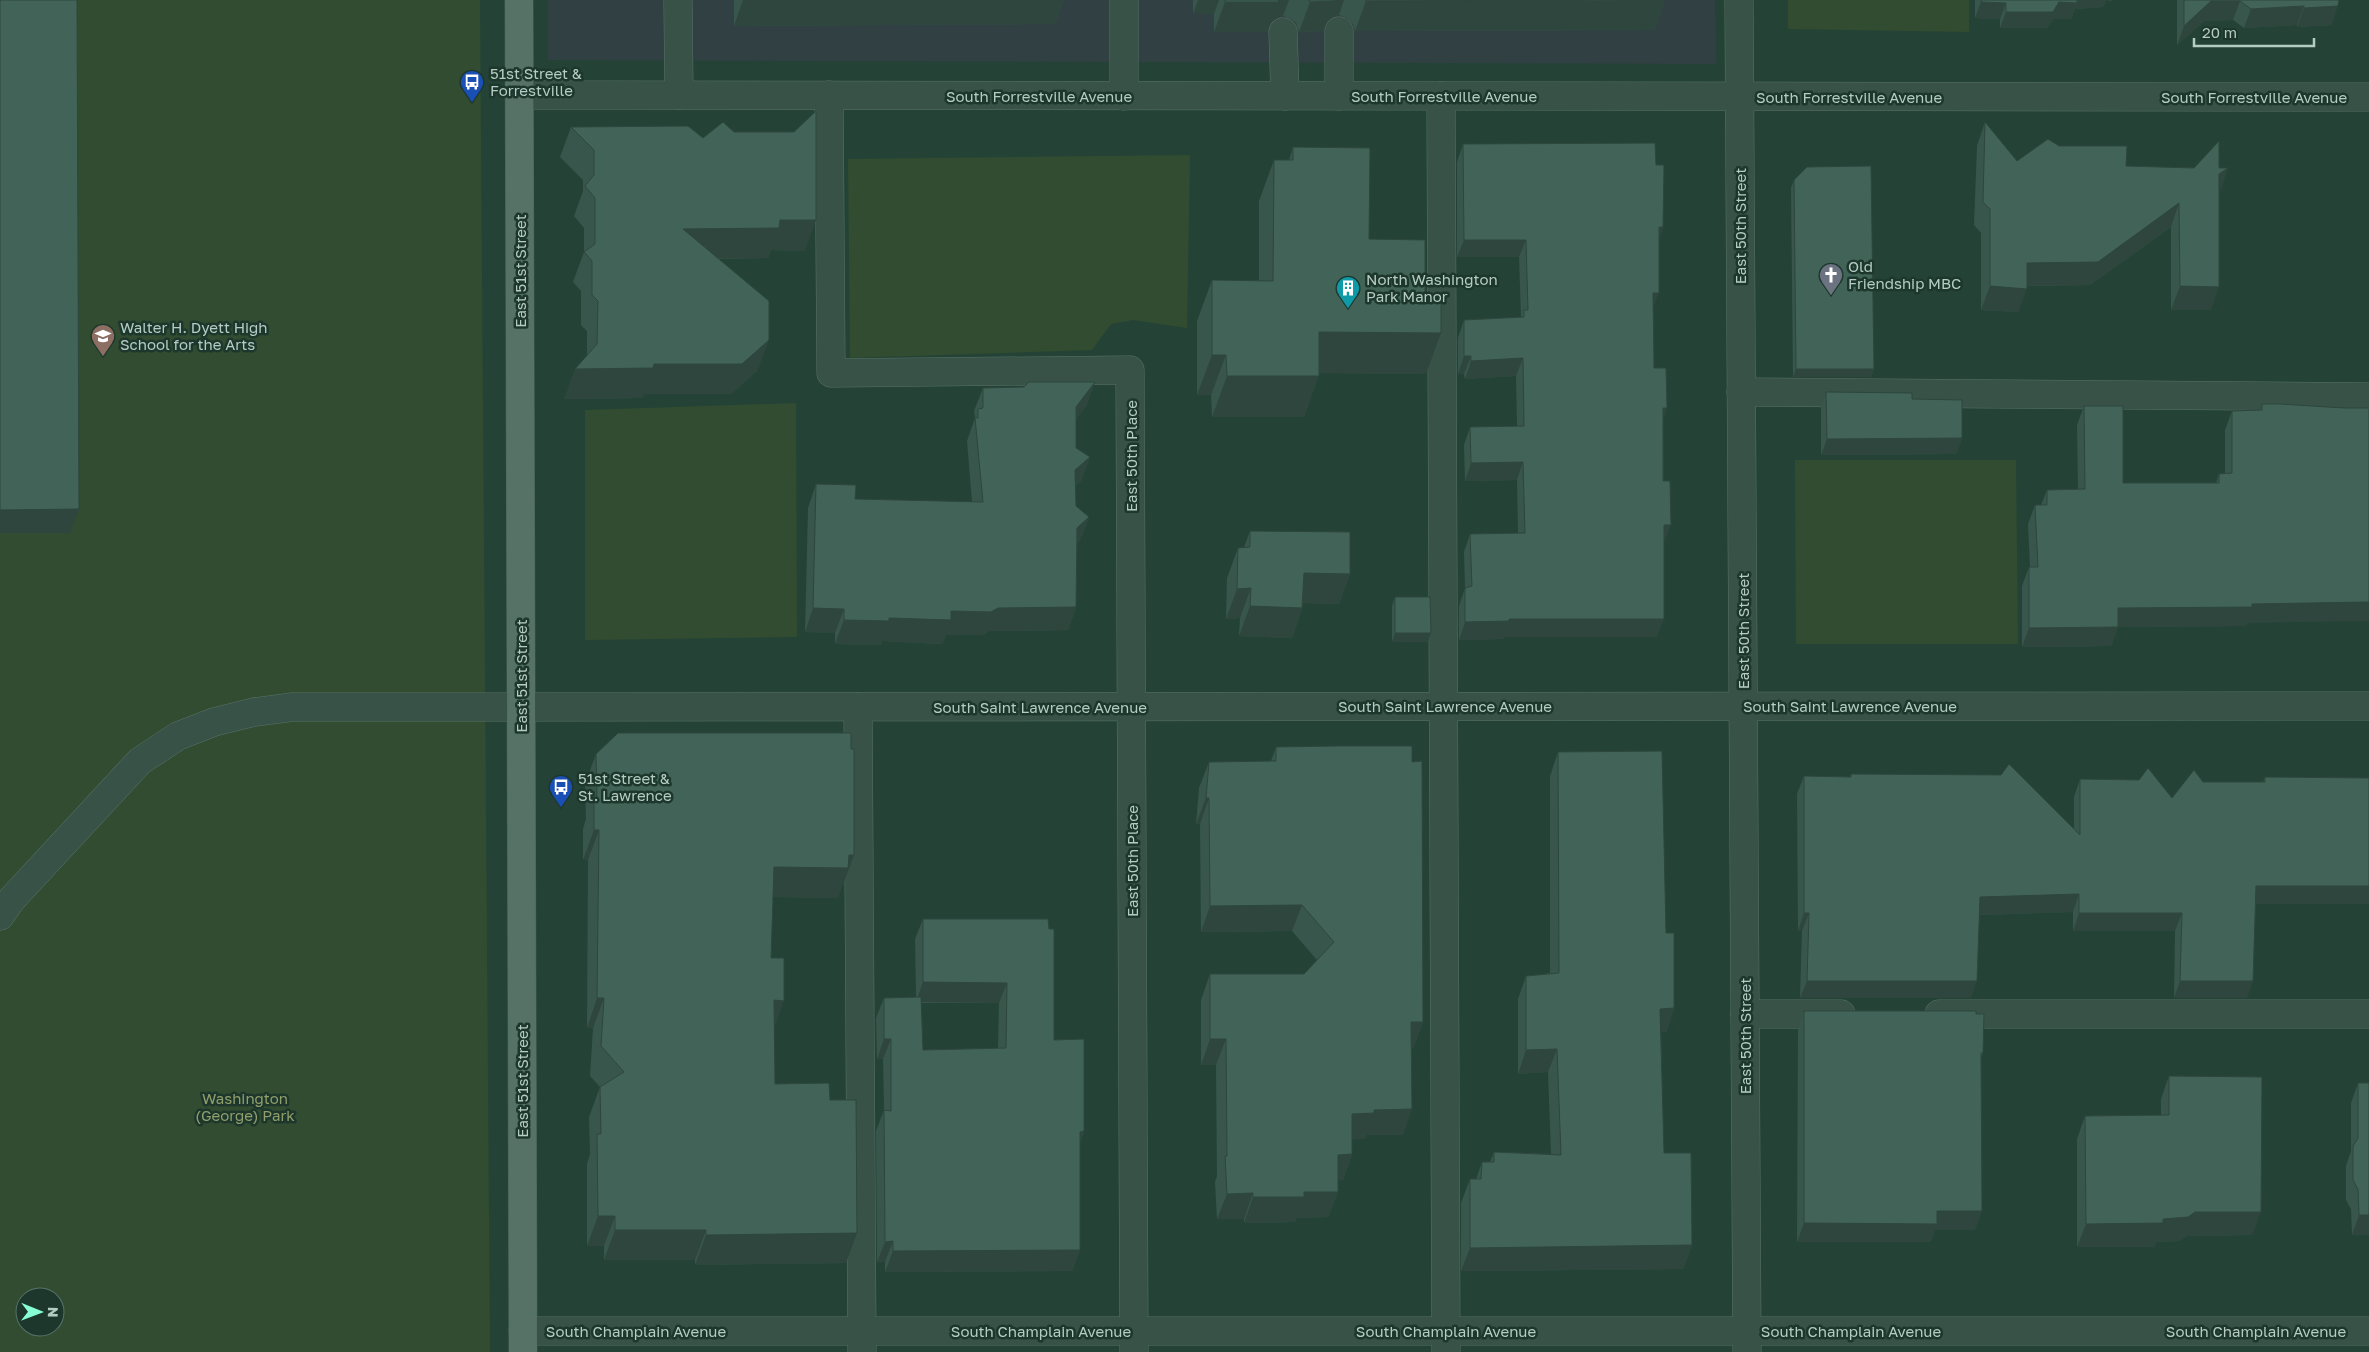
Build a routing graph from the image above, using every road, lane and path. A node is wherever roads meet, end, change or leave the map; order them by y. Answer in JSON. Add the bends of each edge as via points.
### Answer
{"nodes":[{"id":1,"x":519,"y":0,"type":"edge"},
{"id":2,"x":678,"y":0,"type":"edge"},
{"id":3,"x":1124,"y":0,"type":"edge"},
{"id":4,"x":1739,"y":0,"type":"edge"},
{"id":5,"x":1339,"y":31,"type":"dead end"},
{"id":6,"x":1283,"y":32,"type":"dead end"},
{"id":7,"x":519,"y":95,"type":"junction"},
{"id":8,"x":679,"y":95,"type":"junction"},
{"id":9,"x":829,"y":95,"type":"junction"},
{"id":10,"x":1124,"y":96,"type":"junction"},
{"id":11,"x":1285,"y":96,"type":"junction"},
{"id":12,"x":1339,"y":96,"type":"junction"},
{"id":13,"x":1441,"y":96,"type":"junction"},
{"id":14,"x":1740,"y":97,"type":"junction"},
{"id":15,"x":2369,"y":97,"type":"edge"},
{"id":16,"x":1741,"y":392,"type":"junction"},
{"id":17,"x":2369,"y":397,"type":"edge"},
{"id":18,"x":521,"y":706,"type":"junction"},
{"id":19,"x":1131,"y":706,"type":"junction"},
{"id":20,"x":1444,"y":706,"type":"junction"},
{"id":21,"x":1743,"y":706,"type":"junction"},
{"id":22,"x":2369,"y":706,"type":"edge"},
{"id":23,"x":858,"y":707,"type":"junction"},
{"id":24,"x":0,"y":916,"type":"edge"},
{"id":25,"x":1745,"y":1014,"type":"junction"},
{"id":26,"x":1870,"y":1014,"type":"edge"},
{"id":27,"x":1910,"y":1014,"type":"edge"},
{"id":28,"x":2369,"y":1014,"type":"edge"},
{"id":29,"x":2369,"y":1331,"type":"edge"},
{"id":30,"x":523,"y":1341,"type":"edge"},
{"id":31,"x":862,"y":1341,"type":"edge"},
{"id":32,"x":1446,"y":1341,"type":"edge"},
{"id":33,"x":1134,"y":1342,"type":"edge"},
{"id":34,"x":1747,"y":1342,"type":"edge"}],
"edges":[{"from":1,"to":7,"type":"main road","name":"East 51st Street"},
{"from":2,"to":8,"type":"street"},
{"from":3,"to":10,"type":"street"},
{"from":4,"to":14,"type":"street","name":"East 50th Street"},
{"from":5,"to":12,"type":"street"},
{"from":6,"to":11,"type":"street"},
{"from":7,"to":8,"type":"street","name":"South Forrestville Avenue"},
{"from":7,"to":18,"type":"main road","name":"East 51st Street"},
{"from":8,"to":9,"type":"street","name":"South Forrestville Avenue"},
{"from":9,"to":10,"type":"street","name":"South Forrestville Avenue"},
{"from":9,"to":19,"type":"street","name":"East 50th Place","via":[[831,372],[1130,370]]},
{"from":10,"to":11,"type":"street","name":"South Forrestville Avenue"},
{"from":11,"to":12,"type":"street","name":"South Forrestville Avenue"},
{"from":12,"to":13,"type":"street","name":"South Forrestville Avenue"},
{"from":13,"to":14,"type":"street","name":"South Forrestville Avenue"},
{"from":13,"to":20,"type":"street"},
{"from":14,"to":15,"type":"street","name":"South Forrestville Avenue"},
{"from":14,"to":16,"type":"street","name":"East 50th Street"},
{"from":16,"to":17,"type":"street"},
{"from":16,"to":21,"type":"street","name":"East 50th Street"},
{"from":18,"to":23,"type":"street","name":"South Saint Lawrence Avenue"},
{"from":18,"to":24,"type":"street","name":"South Saint Lawrence Avenue","via":[[293,707],[214,722],[178,736],[140,761]]},
{"from":18,"to":30,"type":"main road","name":"East 51st Street"},
{"from":19,"to":20,"type":"street","name":"South Saint Lawrence Avenue"},
{"from":19,"to":23,"type":"street","name":"South Saint Lawrence Avenue"},
{"from":19,"to":33,"type":"street","name":"East 50th Place"},
{"from":20,"to":21,"type":"street","name":"South Saint Lawrence Avenue"},
{"from":20,"to":32,"type":"street"},
{"from":21,"to":22,"type":"street","name":"South Saint Lawrence Avenue"},
{"from":21,"to":25,"type":"street","name":"East 50th Street"},
{"from":23,"to":31,"type":"street"},
{"from":25,"to":26,"type":"street"},
{"from":25,"to":34,"type":"street","name":"East 50th Street"},
{"from":27,"to":28,"type":"street"},
{"from":29,"to":34,"type":"street","name":"South Champlain Avenue"},
{"from":30,"to":31,"type":"street","name":"South Champlain Avenue"},
{"from":31,"to":33,"type":"street","name":"South Champlain Avenue"},
{"from":32,"to":33,"type":"street","name":"South Champlain Avenue"},
{"from":32,"to":34,"type":"street","name":"South Champlain Avenue"}]}
